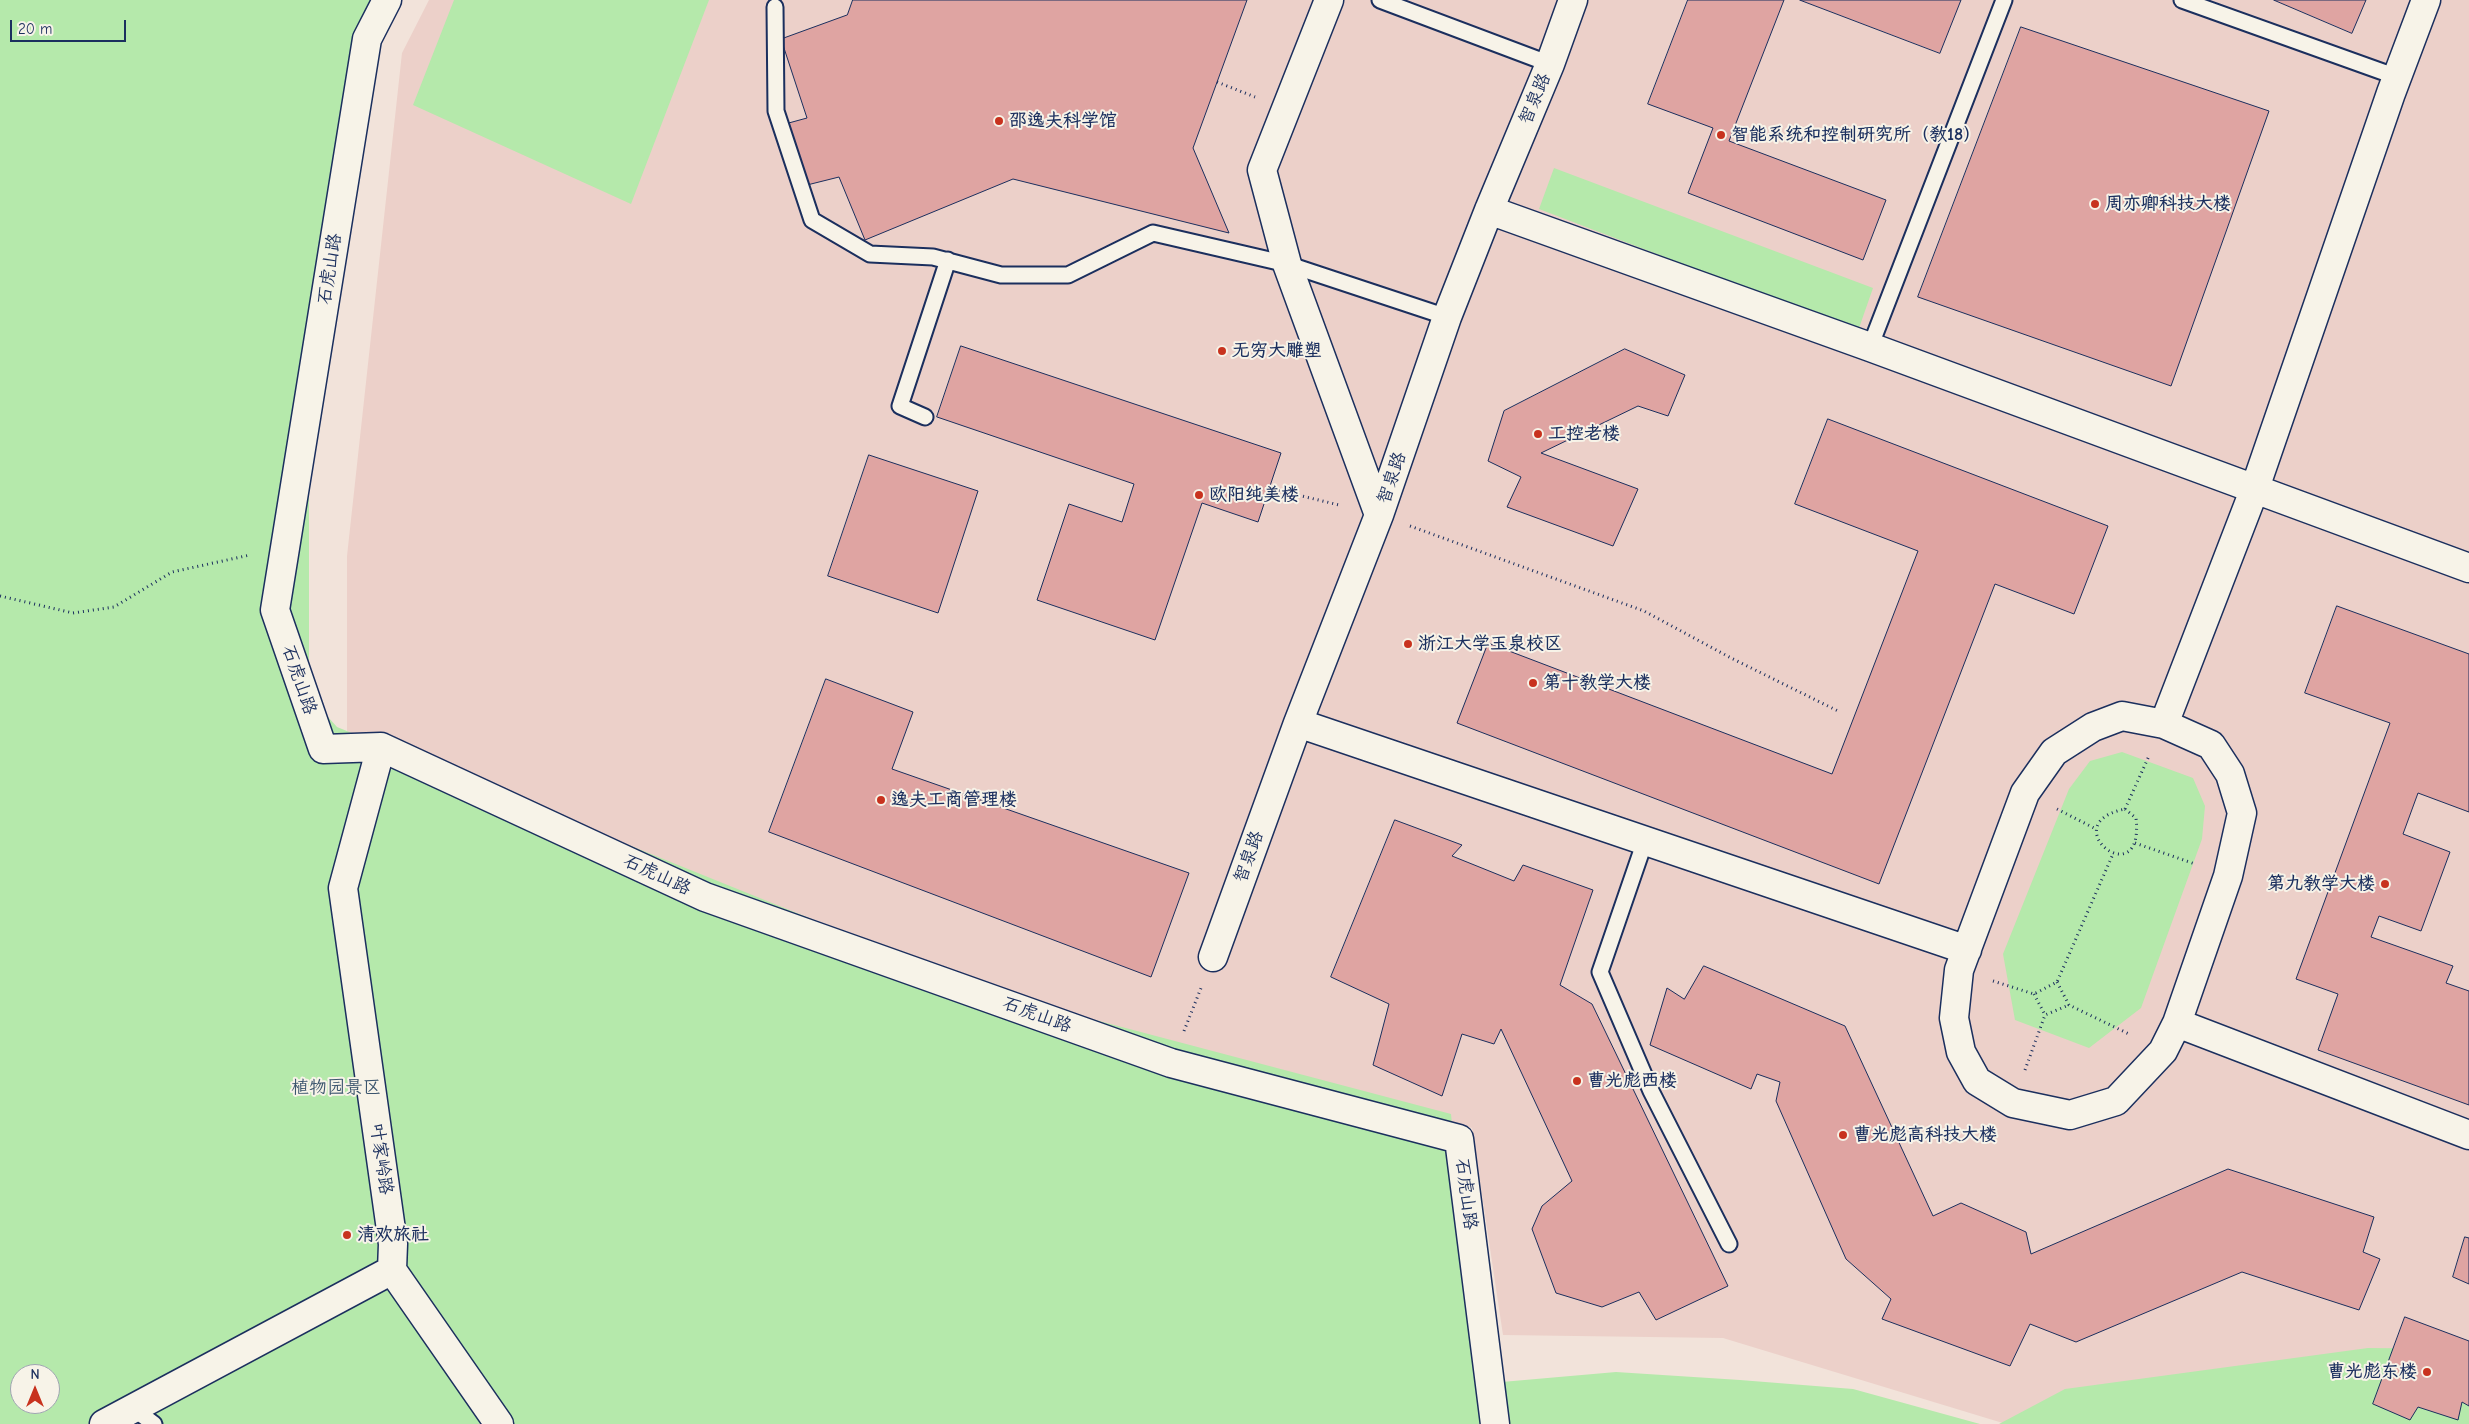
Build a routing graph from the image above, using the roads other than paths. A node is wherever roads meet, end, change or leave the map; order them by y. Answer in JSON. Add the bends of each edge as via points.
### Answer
{"nodes":[{"id":1,"x":387,"y":0,"type":"edge"},
{"id":2,"x":1329,"y":0,"type":"edge"},
{"id":3,"x":1380,"y":0,"type":"edge"},
{"id":4,"x":1573,"y":0,"type":"edge"},
{"id":5,"x":2004,"y":0,"type":"edge"},
{"id":6,"x":2182,"y":0,"type":"edge"},
{"id":7,"x":2426,"y":0,"type":"edge"},
{"id":8,"x":775,"y":7,"type":"dead end"},
{"id":9,"x":1550,"y":64,"type":"junction"},
{"id":10,"x":2397,"y":77,"type":"junction"},
{"id":11,"x":1489,"y":210,"type":"junction"},
{"id":12,"x":948,"y":260,"type":"junction"},
{"id":13,"x":1287,"y":264,"type":"junction"},
{"id":14,"x":1447,"y":317,"type":"junction"},
{"id":15,"x":1870,"y":347,"type":"junction"},
{"id":16,"x":925,"y":417,"type":"dead end"},
{"id":17,"x":2255,"y":488,"type":"junction"},
{"id":18,"x":1379,"y":515,"type":"junction"},
{"id":19,"x":2469,"y":568,"type":"edge"},
{"id":20,"x":1298,"y":723,"type":"junction"},
{"id":21,"x":2164,"y":724,"type":"junction"},
{"id":22,"x":381,"y":747,"type":"junction"},
{"id":23,"x":1645,"y":841,"type":"junction"},
{"id":24,"x":1213,"y":957,"type":"road end"},
{"id":25,"x":1963,"y":960,"type":"junction"},
{"id":26,"x":2177,"y":1023,"type":"junction"},
{"id":27,"x":2469,"y":1134,"type":"edge"},
{"id":28,"x":1729,"y":1244,"type":"dead end"},
{"id":29,"x":392,"y":1270,"type":"junction"},
{"id":30,"x":144,"y":1416,"type":"edge"},
{"id":31,"x":104,"y":1424,"type":"edge"},
{"id":32,"x":498,"y":1424,"type":"edge"},
{"id":33,"x":1495,"y":1424,"type":"edge"}],
"edges":[{"from":1,"to":22,"type":"street","name":"石虎山路","via":[[367,39],[275,610],[323,749]]},
{"from":2,"to":13,"type":"street","via":[[1262,170]]},
{"from":3,"to":9,"type":"lane"},
{"from":4,"to":9,"type":"street","name":"智泉路"},
{"from":5,"to":15,"type":"lane"},
{"from":6,"to":10,"type":"lane"},
{"from":7,"to":10,"type":"street"},
{"from":8,"to":12,"type":"lane","via":[[776,112],[812,220],[870,254],[934,256]]},
{"from":9,"to":11,"type":"street","name":"智泉路"},
{"from":10,"to":17,"type":"street"},
{"from":11,"to":14,"type":"street","name":"智泉路"},
{"from":11,"to":15,"type":"street"},
{"from":12,"to":13,"type":"lane","via":[[1001,275],[1068,275],[1153,233]]},
{"from":12,"to":16,"type":"lane","via":[[900,406]]},
{"from":13,"to":14,"type":"lane"},
{"from":13,"to":18,"type":"street"},
{"from":14,"to":18,"type":"street","name":"智泉路"},
{"from":15,"to":17,"type":"street"},
{"from":17,"to":19,"type":"street"},
{"from":17,"to":21,"type":"street"},
{"from":18,"to":20,"type":"street","name":"智泉路"},
{"from":20,"to":23,"type":"street"},
{"from":20,"to":24,"type":"street","name":"智泉路"},
{"from":21,"to":25,"type":"street","via":[[2122,716],[2093,727],[2054,752],[2025,793]]},
{"from":21,"to":26,"type":"street","via":[[2211,745],[2230,774],[2242,813],[2228,876]]},
{"from":22,"to":29,"type":"street","name":"叶家岭路","via":[[343,888],[393,1244]]},
{"from":22,"to":33,"type":"street","name":"石虎山路","via":[[704,897],[1171,1063],[1458,1139]]},
{"from":23,"to":25,"type":"street"},
{"from":23,"to":28,"type":"lane","via":[[1600,972],[1651,1091]]},
{"from":25,"to":26,"type":"street","via":[[1954,1018],[1961,1052],[1977,1081],[2013,1103],[2070,1116],[2116,1101],[2163,1051]]},
{"from":26,"to":27,"type":"street"},
{"from":29,"to":30,"type":"street"},
{"from":29,"to":32,"type":"street"},
{"from":30,"to":31,"type":"street"}]}
